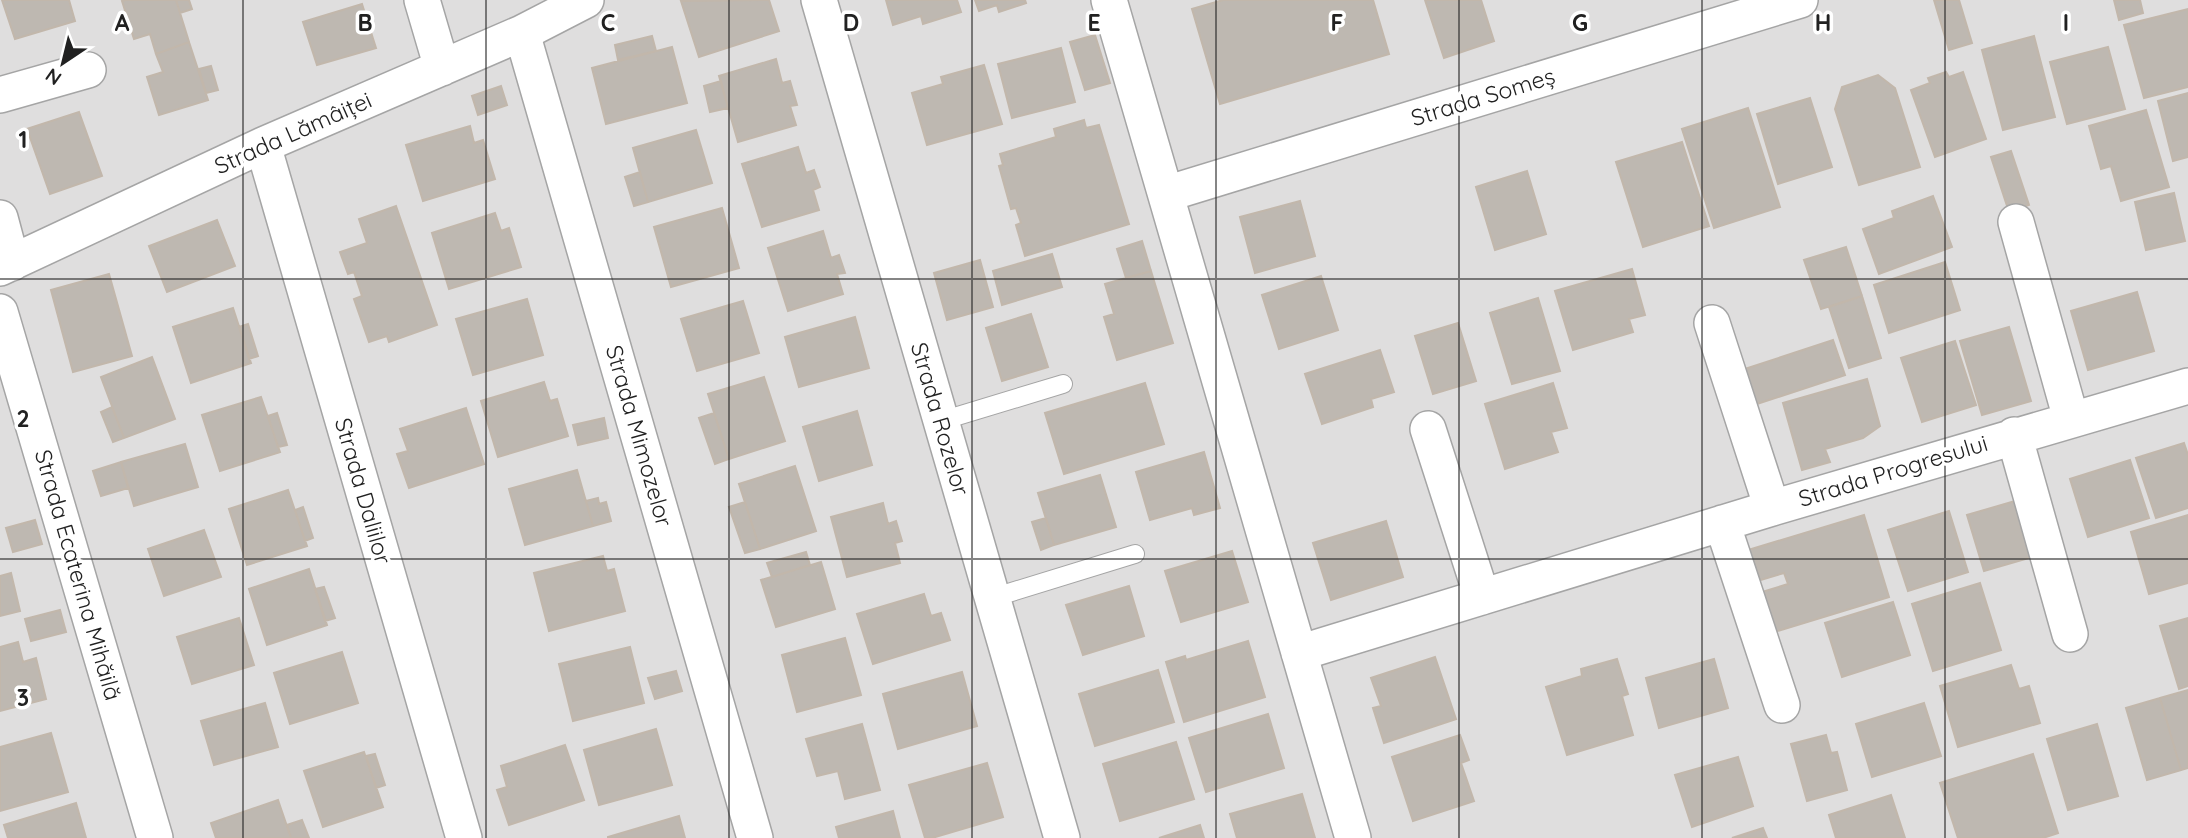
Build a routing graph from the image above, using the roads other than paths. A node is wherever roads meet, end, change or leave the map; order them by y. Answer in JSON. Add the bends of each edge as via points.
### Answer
{"nodes":[{"id":1,"x":422,"y":0,"type":"edge"},
{"id":2,"x":586,"y":0,"type":"edge"},
{"id":3,"x":819,"y":0,"type":"edge"},
{"id":4,"x":1109,"y":0,"type":"edge"},
{"id":5,"x":1800,"y":0,"type":"edge"},
{"id":6,"x":522,"y":33,"type":"junction"},
{"id":7,"x":442,"y":68,"type":"junction"},
{"id":8,"x":88,"y":71,"type":"dead end"},
{"id":9,"x":0,"y":95,"type":"edge"},
{"id":10,"x":263,"y":145,"type":"junction"},
{"id":11,"x":1166,"y":194,"type":"junction"},
{"id":12,"x":0,"y":218,"type":"edge"},
{"id":13,"x":2015,"y":222,"type":"dead end"},
{"id":14,"x":6,"y":265,"type":"edge"},
{"id":15,"x":0,"y":312,"type":"edge"},
{"id":16,"x":1712,"y":323,"type":"dead end"},
{"id":17,"x":1063,"y":384,"type":"dead end"},
{"id":18,"x":2188,"y":386,"type":"edge"},
{"id":19,"x":2071,"y":419,"type":"junction"},
{"id":20,"x":941,"y":421,"type":"junction"},
{"id":21,"x":1428,"y":429,"type":"dead end"},
{"id":22,"x":2014,"y":435,"type":"junction"},
{"id":23,"x":1772,"y":508,"type":"junction"},
{"id":24,"x":1722,"y":523,"type":"junction"},
{"id":25,"x":1135,"y":554,"type":"dead end"},
{"id":26,"x":1482,"y":597,"type":"junction"},
{"id":27,"x":992,"y":598,"type":"junction"},
{"id":28,"x":2070,"y":634,"type":"dead end"},
{"id":29,"x":1300,"y":653,"type":"junction"},
{"id":30,"x":1782,"y":705,"type":"dead end"},
{"id":31,"x":155,"y":838,"type":"edge"},
{"id":32,"x":464,"y":838,"type":"edge"},
{"id":33,"x":755,"y":838,"type":"edge"},
{"id":34,"x":1062,"y":838,"type":"edge"},
{"id":35,"x":1353,"y":838,"type":"edge"}],
"edges":[{"from":1,"to":7,"type":"street"},
{"from":2,"to":6,"type":"street","name":"Strada Lămâiței"},
{"from":3,"to":20,"type":"street","name":"Strada Rozelor"},
{"from":4,"to":11,"type":"street"},
{"from":5,"to":11,"type":"street","name":"Strada Someș"},
{"from":6,"to":7,"type":"street","name":"Strada Lămâiței"},
{"from":6,"to":33,"type":"street","name":"Strada Mimozelor"},
{"from":7,"to":10,"type":"street","name":"Strada Lămâiței"},
{"from":8,"to":9,"type":"street"},
{"from":10,"to":14,"type":"street","name":"Strada Lămâiței"},
{"from":10,"to":32,"type":"street","name":"Strada Daliilor"},
{"from":11,"to":29,"type":"street"},
{"from":12,"to":14,"type":"street"},
{"from":13,"to":19,"type":"street"},
{"from":15,"to":31,"type":"street","name":"Strada Ecaterina Mihăilă"},
{"from":16,"to":23,"type":"street","name":"Strada Progresului"},
{"from":17,"to":20,"type":"lane"},
{"from":18,"to":19,"type":"street","name":"Strada Progresului"},
{"from":19,"to":22,"type":"street","name":"Strada Progresului"},
{"from":20,"to":27,"type":"street","name":"Strada Rozelor"},
{"from":21,"to":26,"type":"street"},
{"from":22,"to":23,"type":"street","name":"Strada Progresului"},
{"from":22,"to":28,"type":"street","name":"Strada Progresului"},
{"from":23,"to":24,"type":"street","name":"Strada Progresului"},
{"from":24,"to":26,"type":"street","name":"Strada Progresului"},
{"from":24,"to":30,"type":"street"},
{"from":25,"to":27,"type":"lane"},
{"from":26,"to":29,"type":"street","name":"Strada Progresului"},
{"from":27,"to":34,"type":"street","name":"Strada Rozelor"},
{"from":29,"to":35,"type":"street"}]}
